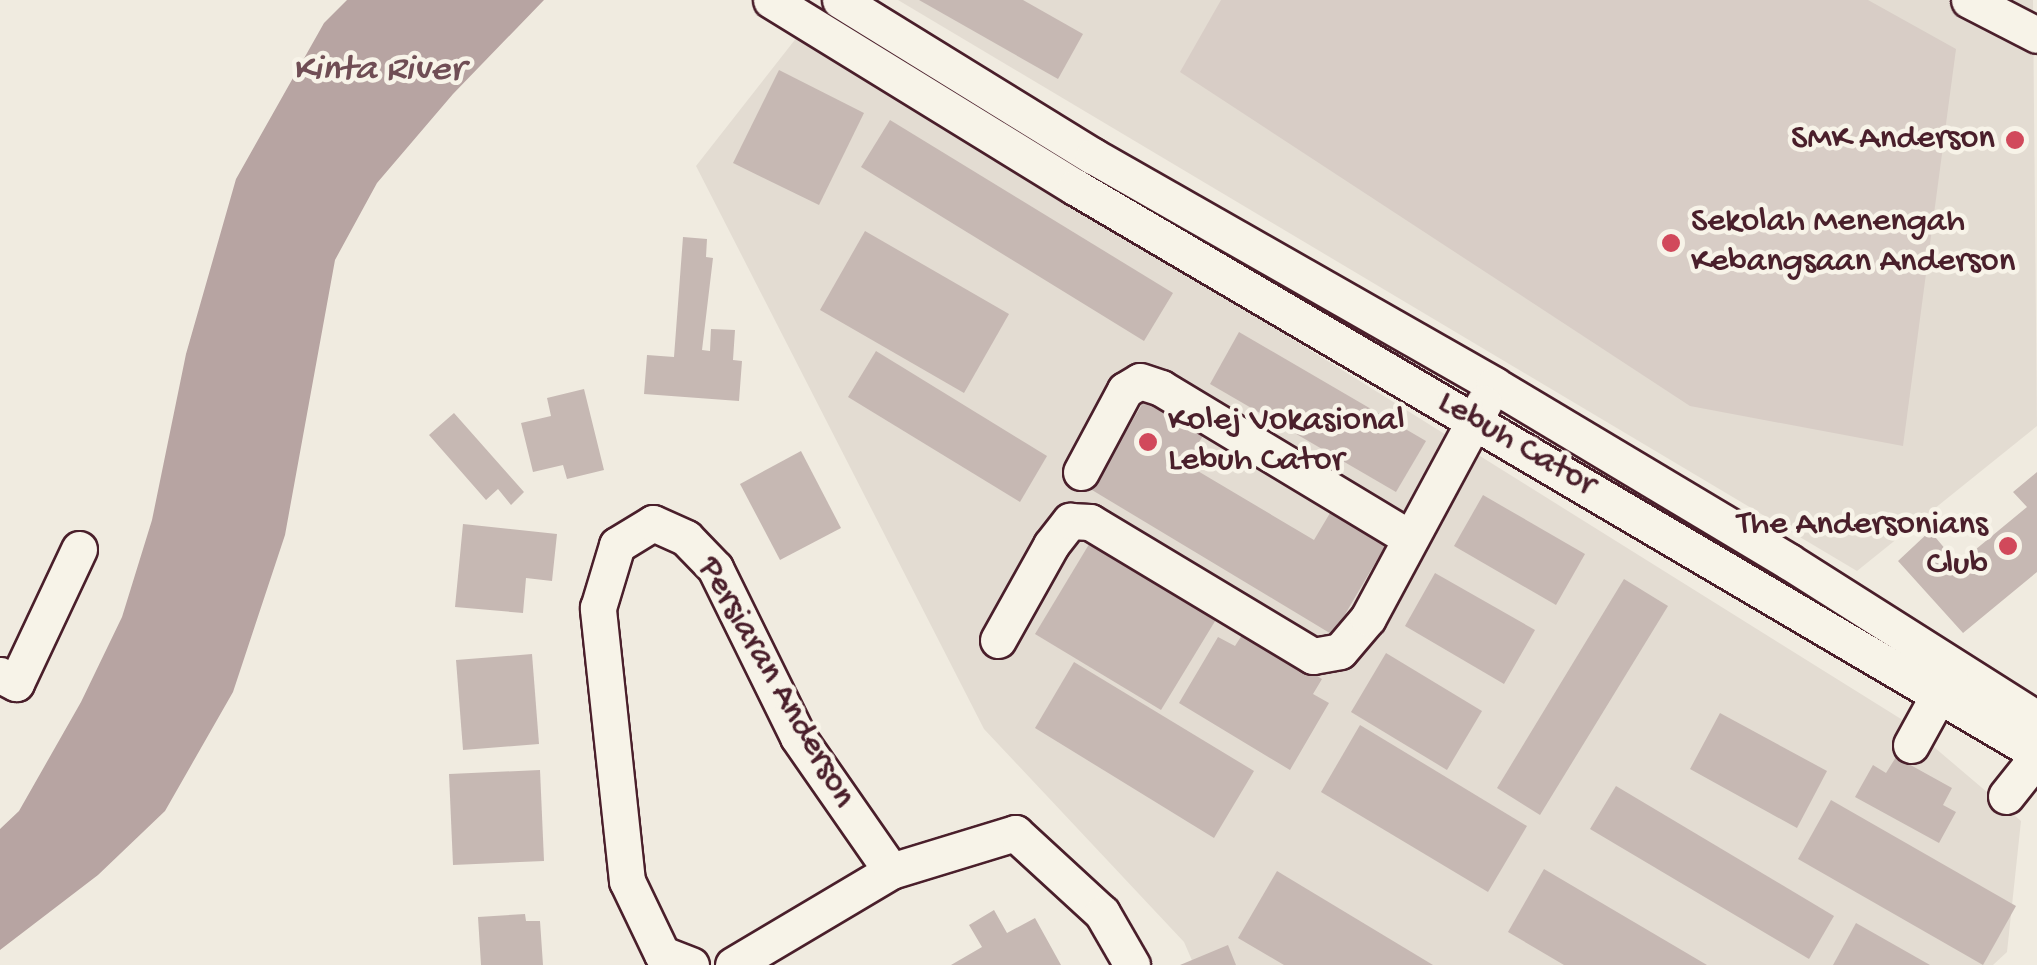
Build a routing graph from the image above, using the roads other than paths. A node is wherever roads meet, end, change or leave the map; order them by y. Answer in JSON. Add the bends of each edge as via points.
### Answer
{"nodes":[{"id":1,"x":772,"y":0,"type":"edge"},
{"id":2,"x":840,"y":0,"type":"edge"},
{"id":3,"x":1969,"y":0,"type":"edge"},
{"id":4,"x":822,"y":34,"type":"junction"},
{"id":5,"x":2037,"y":34,"type":"edge"},
{"id":6,"x":1494,"y":385,"type":"junction"},
{"id":7,"x":1473,"y":420,"type":"junction"},
{"id":8,"x":1081,"y":472,"type":"dead end"},
{"id":9,"x":1410,"y":538,"type":"junction"},
{"id":10,"x":79,"y":549,"type":"dead end"},
{"id":11,"x":998,"y":640,"type":"dead end"},
{"id":12,"x":0,"y":675,"type":"edge"},
{"id":13,"x":1947,"y":679,"type":"junction"},
{"id":14,"x":2037,"y":719,"type":"edge"},
{"id":15,"x":1911,"y":744,"type":"dead end"},
{"id":16,"x":2037,"y":755,"type":"edge"},
{"id":17,"x":2006,"y":796,"type":"dead end"},
{"id":18,"x":892,"y":872,"type":"junction"},
{"id":19,"x":690,"y":965,"type":"edge"},
{"id":20,"x":733,"y":965,"type":"edge"},
{"id":21,"x":1132,"y":965,"type":"edge"}],
"edges":[{"from":1,"to":4,"type":"street"},
{"from":2,"to":4,"type":"street","name":"Lebuh Cator"},
{"from":2,"to":6,"type":"street","name":"Lebuh Cator","via":[[1093,156]]},
{"from":3,"to":5,"type":"street"},
{"from":4,"to":7,"type":"street","name":"Lebuh Cator"},
{"from":6,"to":7,"type":"street"},
{"from":6,"to":13,"type":"street","name":"Lebuh Cator"},
{"from":7,"to":9,"type":"street"},
{"from":7,"to":13,"type":"street","name":"Lebuh Cator"},
{"from":8,"to":9,"type":"street","via":[[1125,390],[1140,381]]},
{"from":9,"to":11,"type":"street","via":[[1368,618],[1340,650],[1314,656],[1090,522],[1070,520]]},
{"from":10,"to":12,"type":"street","via":[[16,683]]},
{"from":13,"to":14,"type":"street","name":"Lebuh Cator"},
{"from":13,"to":15,"type":"street"},
{"from":13,"to":16,"type":"street","name":"Lebuh Cator"},
{"from":16,"to":17,"type":"street"},
{"from":18,"to":19,"type":"street","name":"Persiaran Anderson","via":[[798,737],[714,568],[686,538],[653,524],[617,545],[598,608],[627,881],[662,954]]},
{"from":18,"to":20,"type":"street"},
{"from":18,"to":21,"type":"street","via":[[1015,833],[1102,913]]}]}
